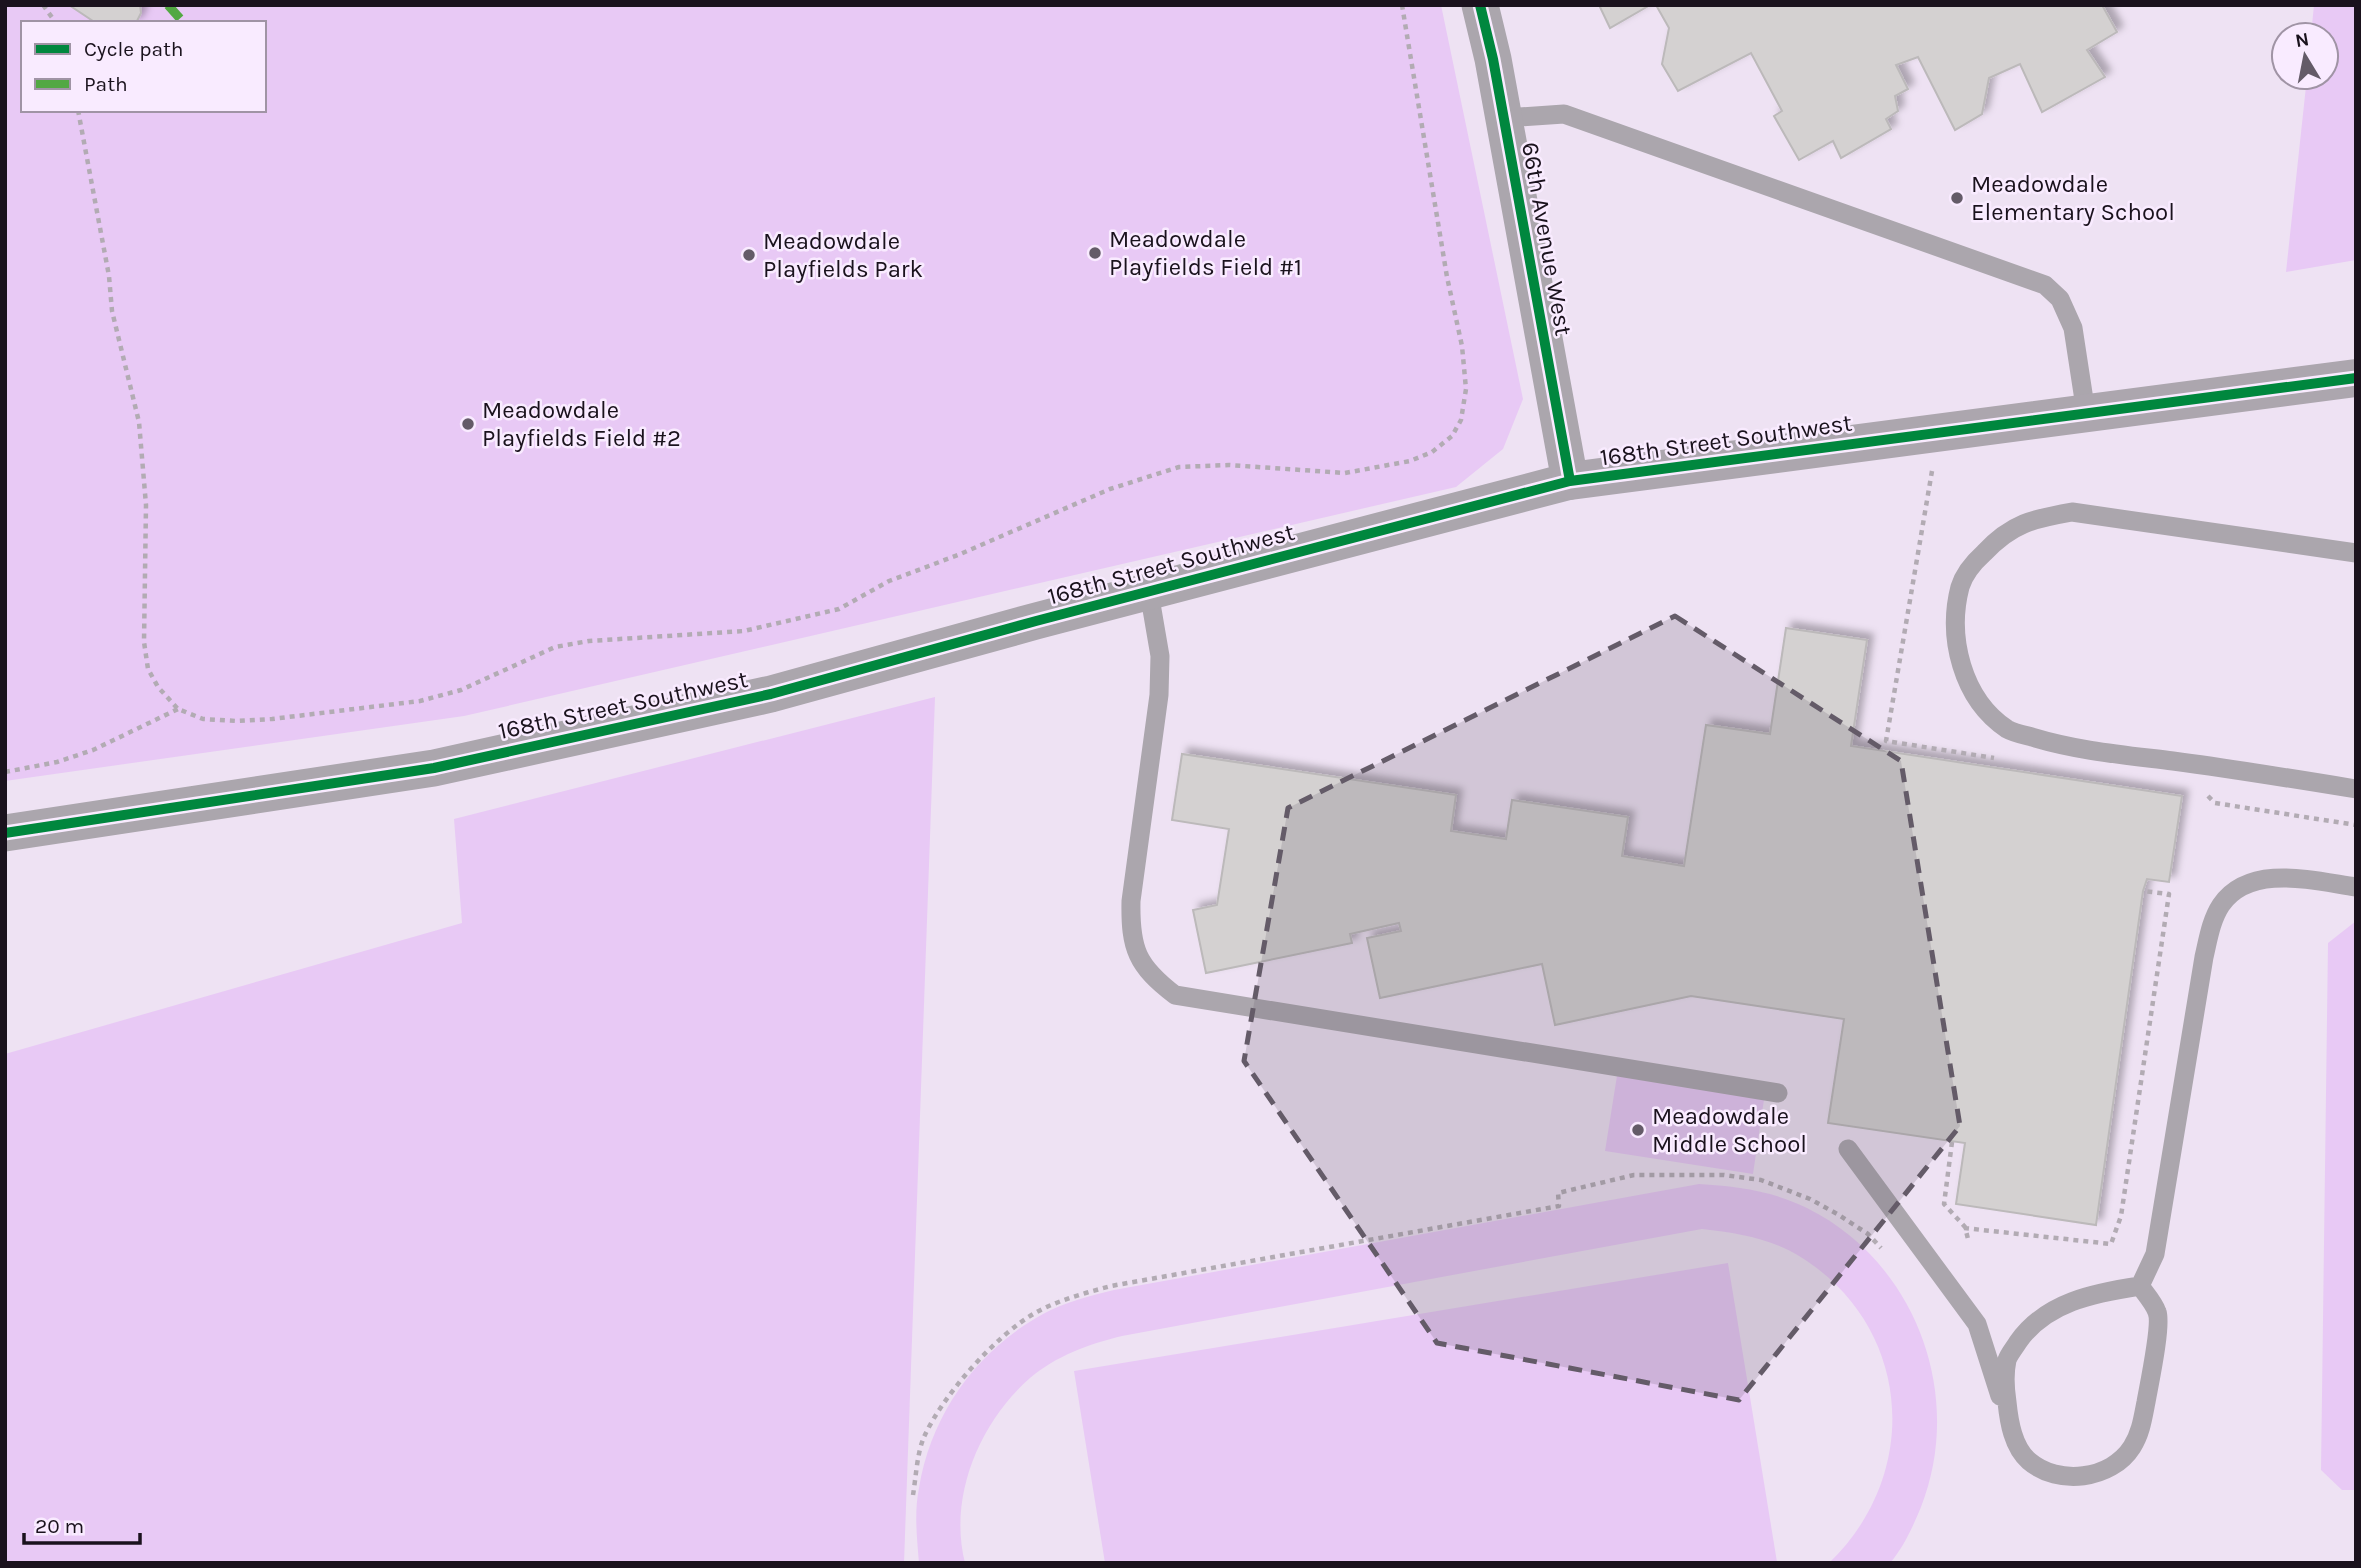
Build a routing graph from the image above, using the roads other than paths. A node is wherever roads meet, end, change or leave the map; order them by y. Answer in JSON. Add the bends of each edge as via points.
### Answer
{"nodes":[{"id":1,"x":1480,"y":5,"type":"edge"},
{"id":2,"x":1504,"y":118,"type":"junction"},
{"id":3,"x":2356,"y":378,"type":"edge"},
{"id":4,"x":2086,"y":414,"type":"junction"},
{"id":5,"x":1570,"y":481,"type":"junction"},
{"id":6,"x":2356,"y":553,"type":"edge"},
{"id":7,"x":1149,"y":592,"type":"junction"},
{"id":8,"x":2356,"y":789,"type":"edge"},
{"id":9,"x":5,"y":833,"type":"edge"},
{"id":10,"x":2356,"y":887,"type":"edge"},
{"id":11,"x":1778,"y":1093,"type":"dead end"},
{"id":12,"x":1848,"y":1149,"type":"dead end"},
{"id":13,"x":2140,"y":1286,"type":"junction"},
{"id":14,"x":2010,"y":1427,"type":"junction"}],
"edges":[{"from":1,"to":2,"type":"street","name":"66th Avenue West"},
{"from":2,"to":4,"type":"lane","via":[[1564,114],[2045,285],[2060,299],[2073,328]]},
{"from":2,"to":5,"type":"street","name":"66th Avenue West"},
{"from":3,"to":4,"type":"street","name":"168th Street Southwest"},
{"from":4,"to":5,"type":"street","name":"168th Street Southwest"},
{"from":5,"to":7,"type":"street","name":"168th Street Southwest"},
{"from":6,"to":8,"type":"lane","via":[[2072,512],[2035,518],[1995,540],[1962,582],[1954,610],[1955,641],[1964,671],[1991,716],[2010,730],[2070,748]]},
{"from":7,"to":9,"type":"street","name":"168th Street Southwest","via":[[771,694],[435,768]]},
{"from":7,"to":11,"type":"lane","via":[[1160,656],[1159,695],[1130,928],[1138,956],[1153,978],[1175,995]]},
{"from":10,"to":13,"type":"lane","via":[[2267,878],[2239,887],[2221,905],[2204,957],[2155,1254]]},
{"from":12,"to":14,"type":"lane","via":[[1977,1324]]},
{"from":13,"to":14,"type":"lane","via":[[2062,1304],[2029,1326],[2008,1358],[2005,1386]]},
{"from":13,"to":14,"type":"lane","via":[[2158,1313],[2141,1426],[2132,1448],[2117,1464],[2092,1475],[2065,1476],[2044,1472],[2026,1458]]}]}
